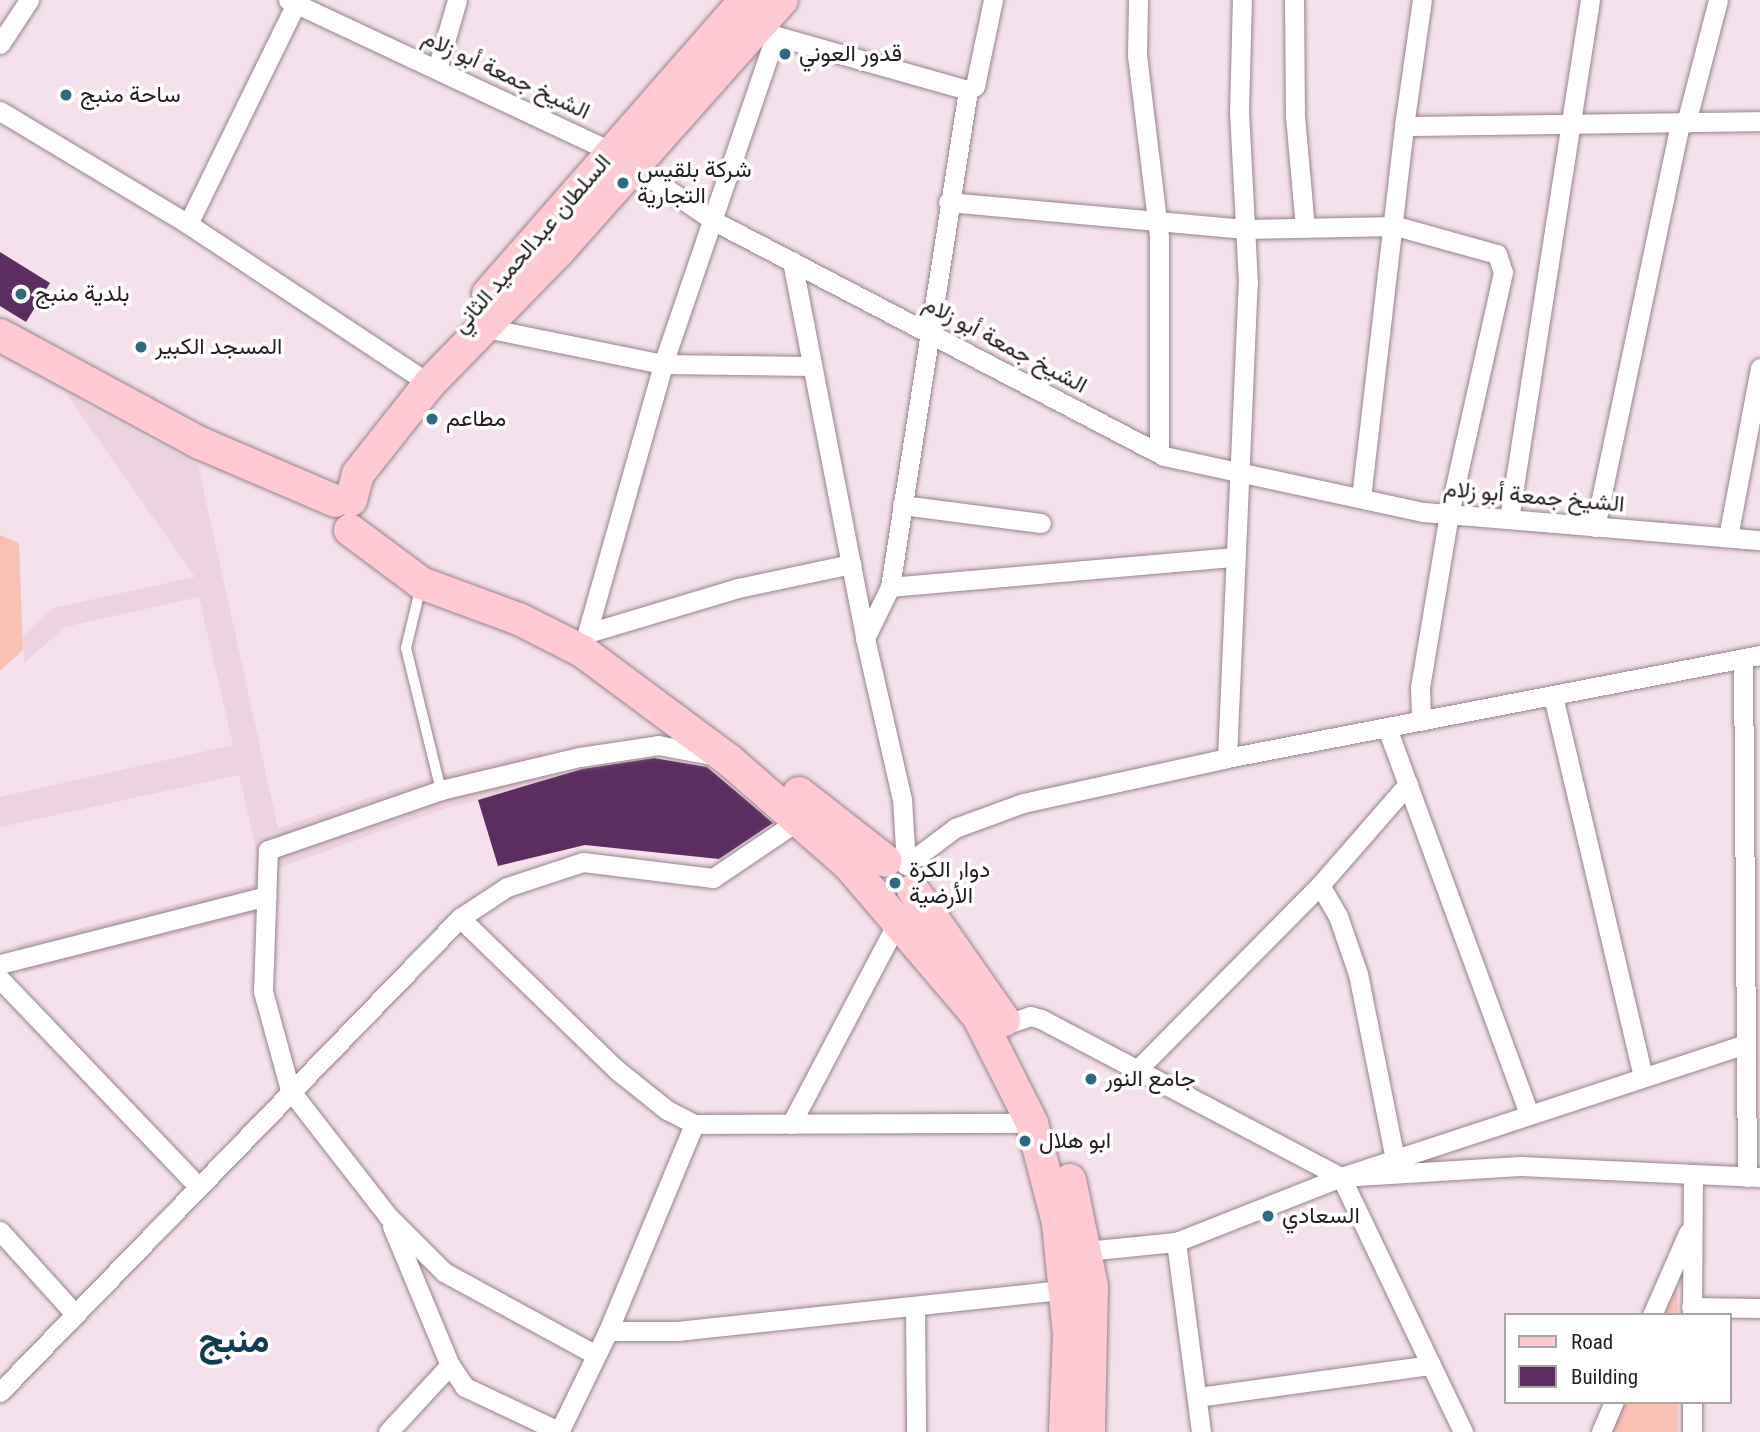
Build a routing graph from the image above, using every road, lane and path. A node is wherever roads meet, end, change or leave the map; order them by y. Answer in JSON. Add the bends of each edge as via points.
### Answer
{"nodes":[{"id":1,"x":29,"y":0,"type":"edge"},
{"id":2,"x":457,"y":0,"type":"edge"},
{"id":3,"x":782,"y":0,"type":"edge"},
{"id":4,"x":993,"y":0,"type":"edge"},
{"id":5,"x":1138,"y":0,"type":"edge"},
{"id":6,"x":1242,"y":0,"type":"edge"},
{"id":7,"x":1294,"y":0,"type":"edge"},
{"id":8,"x":1422,"y":0,"type":"edge"},
{"id":9,"x":1590,"y":0,"type":"edge"},
{"id":10,"x":1717,"y":0,"type":"edge"},
{"id":11,"x":292,"y":2,"type":"edge"},
{"id":12,"x":759,"y":22,"type":"edge"},
{"id":13,"x":0,"y":44,"type":"edge"},
{"id":14,"x":437,"y":69,"type":"junction"},
{"id":15,"x":968,"y":90,"type":"junction"},
{"id":16,"x":1,"y":113,"type":"edge"},
{"id":17,"x":1760,"y":121,"type":"edge"},
{"id":18,"x":1573,"y":123,"type":"junction"},
{"id":19,"x":1683,"y":123,"type":"junction"},
{"id":20,"x":1404,"y":126,"type":"junction"},
{"id":21,"x":623,"y":159,"type":"junction"},
{"id":22,"x":948,"y":202,"type":"junction"},
{"id":23,"x":714,"y":220,"type":"junction"},
{"id":24,"x":1157,"y":223,"type":"junction"},
{"id":25,"x":188,"y":224,"type":"junction"},
{"id":26,"x":1396,"y":226,"type":"junction"},
{"id":27,"x":1305,"y":228,"type":"junction"},
{"id":28,"x":1245,"y":229,"type":"junction"},
{"id":29,"x":792,"y":261,"type":"junction"},
{"id":30,"x":481,"y":327,"type":"junction"},
{"id":31,"x":928,"y":332,"type":"junction"},
{"id":32,"x":0,"y":335,"type":"edge"},
{"id":33,"x":0,"y":357,"type":"edge"},
{"id":34,"x":663,"y":364,"type":"junction"},
{"id":35,"x":812,"y":366,"type":"junction"},
{"id":36,"x":1760,"y":368,"type":"edge"},
{"id":37,"x":416,"y":375,"type":"junction"},
{"id":38,"x":1159,"y":453,"type":"junction"},
{"id":39,"x":1236,"y":472,"type":"junction"},
{"id":40,"x":1361,"y":498,"type":"junction"},
{"id":41,"x":902,"y":505,"type":"junction"},
{"id":42,"x":344,"y":510,"type":"junction"},
{"id":43,"x":1449,"y":514,"type":"junction"},
{"id":44,"x":1509,"y":519,"type":"junction"},
{"id":45,"x":1041,"y":523,"type":"dead end"},
{"id":46,"x":1595,"y":527,"type":"junction"},
{"id":47,"x":1728,"y":537,"type":"junction"},
{"id":48,"x":1760,"y":540,"type":"edge"},
{"id":49,"x":1234,"y":557,"type":"junction"},
{"id":50,"x":850,"y":564,"type":"junction"},
{"id":51,"x":421,"y":583,"type":"junction"},
{"id":52,"x":890,"y":587,"type":"junction"},
{"id":53,"x":865,"y":638,"type":"junction"},
{"id":54,"x":585,"y":642,"type":"junction"},
{"id":55,"x":1752,"y":657,"type":"edge"},
{"id":56,"x":1553,"y":696,"type":"junction"},
{"id":57,"x":1421,"y":721,"type":"junction"},
{"id":58,"x":1387,"y":728,"type":"junction"},
{"id":59,"x":1227,"y":758,"type":"junction"},
{"id":60,"x":729,"y":760,"type":"junction"},
{"id":61,"x":1408,"y":784,"type":"junction"},
{"id":62,"x":441,"y":790,"type":"junction"},
{"id":63,"x":800,"y":819,"type":"junction"},
{"id":64,"x":902,"y":872,"type":"junction"},
{"id":65,"x":1320,"y":885,"type":"junction"},
{"id":66,"x":877,"y":895,"type":"junction"},
{"id":67,"x":266,"y":896,"type":"junction"},
{"id":68,"x":460,"y":918,"type":"junction"},
{"id":69,"x":899,"y":919,"type":"junction"},
{"id":70,"x":0,"y":964,"type":"edge"},
{"id":71,"x":0,"y":979,"type":"edge"},
{"id":72,"x":1007,"y":1024,"type":"junction"},
{"id":73,"x":1746,"y":1044,"type":"junction"},
{"id":74,"x":1140,"y":1068,"type":"junction"},
{"id":75,"x":1643,"y":1076,"type":"junction"},
{"id":76,"x":290,"y":1090,"type":"junction"},
{"id":77,"x":1529,"y":1114,"type":"junction"},
{"id":78,"x":1032,"y":1123,"type":"junction"},
{"id":79,"x":694,"y":1124,"type":"junction"},
{"id":80,"x":791,"y":1124,"type":"junction"},
{"id":81,"x":1395,"y":1160,"type":"junction"},
{"id":82,"x":1693,"y":1175,"type":"junction"},
{"id":83,"x":1340,"y":1177,"type":"junction"},
{"id":84,"x":1753,"y":1177,"type":"edge"},
{"id":85,"x":197,"y":1185,"type":"junction"},
{"id":86,"x":387,"y":1216,"type":"junction"},
{"id":87,"x":1691,"y":1226,"type":"junction"},
{"id":88,"x":0,"y":1231,"type":"edge"},
{"id":89,"x":1176,"y":1242,"type":"junction"},
{"id":90,"x":1086,"y":1251,"type":"junction"},
{"id":91,"x":1067,"y":1289,"type":"junction"},
{"id":92,"x":915,"y":1307,"type":"junction"},
{"id":93,"x":1760,"y":1308,"type":"edge"},
{"id":94,"x":1692,"y":1311,"type":"edge"},
{"id":95,"x":1653,"y":1313,"type":"edge"},
{"id":96,"x":75,"y":1314,"type":"junction"},
{"id":97,"x":608,"y":1331,"type":"junction"},
{"id":98,"x":596,"y":1355,"type":"junction"},
{"id":99,"x":450,"y":1365,"type":"junction"},
{"id":100,"x":1431,"y":1365,"type":"junction"},
{"id":101,"x":0,"y":1392,"type":"edge"},
{"id":102,"x":1196,"y":1397,"type":"junction"},
{"id":103,"x":1613,"y":1404,"type":"edge"},
{"id":104,"x":1692,"y":1404,"type":"edge"},
{"id":105,"x":388,"y":1432,"type":"edge"},
{"id":106,"x":559,"y":1432,"type":"edge"},
{"id":107,"x":916,"y":1432,"type":"edge"},
{"id":108,"x":1065,"y":1432,"type":"edge"},
{"id":109,"x":1089,"y":1432,"type":"edge"},
{"id":110,"x":1201,"y":1432,"type":"edge"},
{"id":111,"x":1463,"y":1432,"type":"edge"},
{"id":112,"x":1601,"y":1432,"type":"edge"},
{"id":113,"x":1692,"y":1432,"type":"edge"}],
"edges":[{"from":1,"to":13,"type":"street"},
{"from":2,"to":14,"type":"street"},
{"from":3,"to":12,"type":"main road","name":"السلطان عبدالحميد الثاني"},
{"from":4,"to":15,"type":"street","via":[[975,86]]},
{"from":5,"to":24,"type":"street","via":[[1137,55]]},
{"from":6,"to":28,"type":"street","via":[[1239,112]]},
{"from":7,"to":27,"type":"street","via":[[1295,116]]},
{"from":8,"to":20,"type":"street"},
{"from":9,"to":18,"type":"street"},
{"from":10,"to":19,"type":"street"},
{"from":11,"to":14,"type":"street","name":"الشيخ جمعة أبو زلام"},
{"from":11,"to":25,"type":"street"},
{"from":12,"to":15,"type":"street"},
{"from":12,"to":21,"type":"main road","name":"السلطان عبدالحميد الثاني"},
{"from":12,"to":23,"type":"street"},
{"from":14,"to":21,"type":"street","name":"الشيخ جمعة أبو زلام"},
{"from":15,"to":22,"type":"street"},
{"from":16,"to":25,"type":"street"},
{"from":17,"to":19,"type":"street"},
{"from":18,"to":19,"type":"street"},
{"from":18,"to":20,"type":"street"},
{"from":18,"to":44,"type":"street"},
{"from":19,"to":46,"type":"street"},
{"from":20,"to":26,"type":"street"},
{"from":21,"to":23,"type":"street","name":"الشيخ جمعة أبو زلام"},
{"from":21,"to":30,"type":"main road","via":[[558,252]]},
{"from":21,"to":37,"type":"main road","name":"السلطان عبدالحميد الثاني"},
{"from":22,"to":24,"type":"street"},
{"from":22,"to":31,"type":"street"},
{"from":23,"to":29,"type":"street","name":"الشيخ جمعة أبو زلام"},
{"from":23,"to":34,"type":"street"},
{"from":24,"to":28,"type":"street"},
{"from":24,"to":38,"type":"street"},
{"from":25,"to":37,"type":"street"},
{"from":26,"to":27,"type":"street"},
{"from":26,"to":40,"type":"street"},
{"from":26,"to":43,"type":"street","via":[[1497,254],[1503,261]]},
{"from":27,"to":28,"type":"street"},
{"from":28,"to":39,"type":"street","via":[[1248,283]]},
{"from":29,"to":31,"type":"street","name":"الشيخ جمعة أبو زلام"},
{"from":29,"to":35,"type":"street"},
{"from":30,"to":34,"type":"street"},
{"from":30,"to":42,"type":"main road","via":[[358,474]]},
{"from":31,"to":38,"type":"street","name":"الشيخ جمعة أبو زلام"},
{"from":31,"to":41,"type":"street"},
{"from":32,"to":42,"type":"main road","via":[[200,443]]},
{"from":33,"to":42,"type":"main road","via":[[198,465]]},
{"from":34,"to":35,"type":"street"},
{"from":34,"to":54,"type":"street"},
{"from":35,"to":50,"type":"street"},
{"from":36,"to":47,"type":"street"},
{"from":37,"to":42,"type":"main road","name":"السلطان عبدالحميد الثاني","via":[[348,467]]},
{"from":38,"to":39,"type":"street","name":"الشيخ جمعة أبو زلام"},
{"from":39,"to":40,"type":"street","name":"الشيخ جمعة أبو زلام"},
{"from":39,"to":49,"type":"street"},
{"from":40,"to":43,"type":"street","name":"الشيخ جمعة أبو زلام"},
{"from":41,"to":45,"type":"street"},
{"from":41,"to":52,"type":"street"},
{"from":42,"to":51,"type":"main road"},
{"from":42,"to":54,"type":"main road","via":[[430,564],[552,612]]},
{"from":43,"to":44,"type":"street","name":"الشيخ جمعة أبو زلام"},
{"from":43,"to":57,"type":"street","via":[[1420,687]]},
{"from":44,"to":46,"type":"street","name":"الشيخ جمعة أبو زلام"},
{"from":46,"to":47,"type":"street","name":"الشيخ جمعة أبو زلام"},
{"from":47,"to":48,"type":"street","name":"الشيخ جمعة أبو زلام"},
{"from":49,"to":52,"type":"street"},
{"from":49,"to":59,"type":"street"},
{"from":50,"to":53,"type":"street"},
{"from":50,"to":54,"type":"street","via":[[738,588]]},
{"from":51,"to":54,"type":"main road"},
{"from":51,"to":62,"type":"lane","via":[[406,648]]},
{"from":52,"to":53,"type":"street"},
{"from":53,"to":64,"type":"street","via":[[902,799]]},
{"from":54,"to":60,"type":"main road"},
{"from":54,"to":64,"type":"main road"},
{"from":55,"to":56,"type":"street"},
{"from":55,"to":73,"type":"street"},
{"from":56,"to":57,"type":"street"},
{"from":56,"to":75,"type":"street"},
{"from":57,"to":58,"type":"street"},
{"from":58,"to":59,"type":"street"},
{"from":58,"to":61,"type":"street"},
{"from":59,"to":64,"type":"street","via":[[981,816],[955,828]]},
{"from":60,"to":62,"type":"street","via":[[688,749],[622,748]]},
{"from":60,"to":63,"type":"main road"},
{"from":61,"to":65,"type":"street"},
{"from":61,"to":77,"type":"street"},
{"from":62,"to":67,"type":"street","via":[[268,850]]},
{"from":63,"to":66,"type":"main road"},
{"from":63,"to":68,"type":"street","via":[[713,878],[583,862],[507,887]]},
{"from":64,"to":66,"type":"main road","via":[[896,902]]},
{"from":64,"to":72,"type":"main road"},
{"from":65,"to":74,"type":"street"},
{"from":65,"to":81,"type":"street","via":[[1338,916],[1358,974]]},
{"from":66,"to":69,"type":"main road"},
{"from":67,"to":70,"type":"street"},
{"from":67,"to":76,"type":"street","via":[[263,991]]},
{"from":68,"to":76,"type":"street"},
{"from":68,"to":79,"type":"street","via":[[617,1070],[667,1110]]},
{"from":69,"to":78,"type":"main road","via":[[978,1016]]},
{"from":69,"to":80,"type":"street"},
{"from":71,"to":85,"type":"street"},
{"from":72,"to":74,"type":"street","via":[[1036,1017]]},
{"from":72,"to":90,"type":"main road","via":[[1052,1121]]},
{"from":73,"to":75,"type":"street"},
{"from":73,"to":84,"type":"street"},
{"from":74,"to":83,"type":"street"},
{"from":75,"to":77,"type":"street"},
{"from":76,"to":85,"type":"street"},
{"from":76,"to":86,"type":"street"},
{"from":77,"to":81,"type":"street"},
{"from":78,"to":80,"type":"street"},
{"from":78,"to":91,"type":"main road","via":[[1058,1223]]},
{"from":79,"to":80,"type":"street"},
{"from":79,"to":97,"type":"street"},
{"from":81,"to":83,"type":"street"},
{"from":82,"to":83,"type":"street","via":[[1520,1166]]},
{"from":82,"to":84,"type":"street"},
{"from":82,"to":87,"type":"street"},
{"from":83,"to":89,"type":"street"},
{"from":83,"to":100,"type":"street"},
{"from":85,"to":96,"type":"street"},
{"from":86,"to":98,"type":"street","via":[[444,1272]]},
{"from":86,"to":99,"type":"street"},
{"from":87,"to":94,"type":"street"},
{"from":87,"to":95,"type":"street"},
{"from":88,"to":96,"type":"street"},
{"from":89,"to":90,"type":"street"},
{"from":89,"to":102,"type":"street"},
{"from":90,"to":109,"type":"main road","via":[[1092,1286]]},
{"from":91,"to":92,"type":"street"},
{"from":91,"to":108,"type":"main road"},
{"from":92,"to":97,"type":"street","via":[[677,1331]]},
{"from":92,"to":107,"type":"street"},
{"from":93,"to":94,"type":"street"},
{"from":96,"to":101,"type":"street"},
{"from":97,"to":98,"type":"street"},
{"from":98,"to":106,"type":"street"},
{"from":99,"to":105,"type":"street"},
{"from":99,"to":106,"type":"street","via":[[465,1387]]},
{"from":100,"to":102,"type":"street"},
{"from":100,"to":111,"type":"street"},
{"from":102,"to":110,"type":"street"},
{"from":103,"to":112,"type":"street"},
{"from":104,"to":113,"type":"street"}]}
